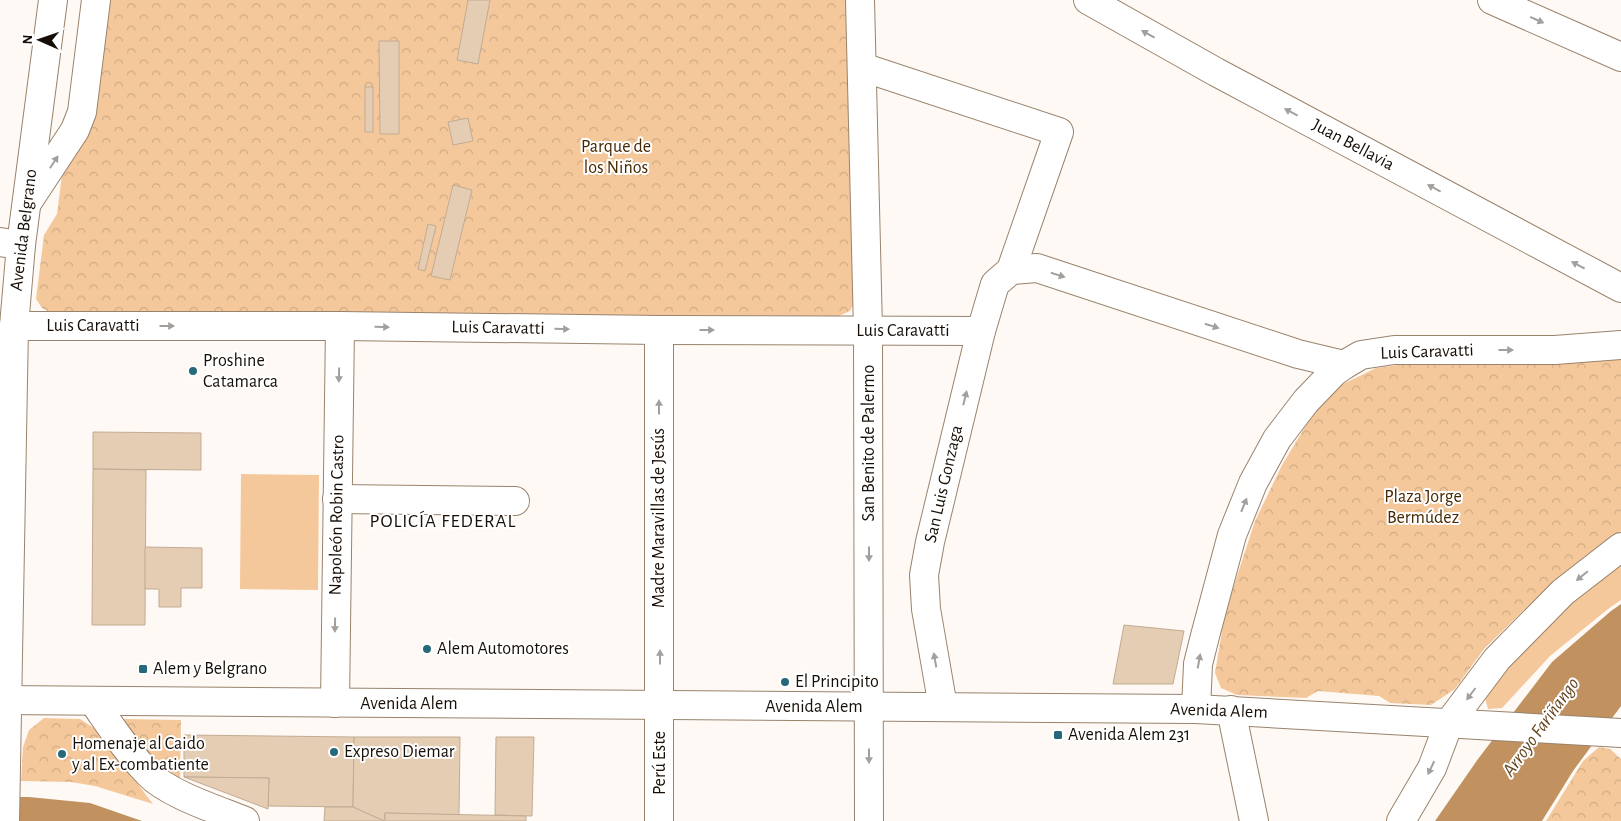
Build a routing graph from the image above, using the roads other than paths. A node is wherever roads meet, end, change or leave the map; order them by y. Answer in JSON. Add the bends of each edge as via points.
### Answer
{"nodes":[{"id":1,"x":53,"y":0,"type":"edge"},
{"id":2,"x":96,"y":0,"type":"edge"},
{"id":3,"x":860,"y":0,"type":"edge"},
{"id":4,"x":1088,"y":0,"type":"edge"},
{"id":5,"x":1492,"y":0,"type":"edge"},
{"id":6,"x":1621,"y":57,"type":"edge"},
{"id":7,"x":862,"y":67,"type":"junction"},
{"id":8,"x":27,"y":202,"type":"junction"},
{"id":9,"x":11,"y":244,"type":"edge"},
{"id":10,"x":1011,"y":270,"type":"junction"},
{"id":11,"x":1621,"y":288,"type":"edge"},
{"id":12,"x":14,"y":326,"type":"junction"},
{"id":13,"x":340,"y":326,"type":"junction"},
{"id":14,"x":659,"y":330,"type":"junction"},
{"id":15,"x":868,"y":330,"type":"junction"},
{"id":16,"x":982,"y":331,"type":"junction"},
{"id":17,"x":1621,"y":346,"type":"edge"},
{"id":18,"x":1344,"y":365,"type":"junction"},
{"id":19,"x":337,"y":499,"type":"junction"},
{"id":20,"x":515,"y":501,"type":"dead end"},
{"id":21,"x":1621,"y":547,"type":"edge"},
{"id":22,"x":3,"y":700,"type":"edge"},
{"id":23,"x":93,"y":701,"type":"junction"},
{"id":24,"x":335,"y":703,"type":"junction"},
{"id":25,"x":660,"y":706,"type":"junction"},
{"id":26,"x":869,"y":707,"type":"junction"},
{"id":27,"x":943,"y":708,"type":"junction"},
{"id":28,"x":1196,"y":709,"type":"junction"},
{"id":29,"x":1231,"y":710,"type":"junction"},
{"id":30,"x":1449,"y":723,"type":"junction"},
{"id":31,"x":1617,"y":737,"type":"edge"},
{"id":32,"x":5,"y":821,"type":"edge"},
{"id":33,"x":244,"y":821,"type":"edge"},
{"id":34,"x":659,"y":821,"type":"edge"},
{"id":35,"x":869,"y":821,"type":"edge"},
{"id":36,"x":1254,"y":821,"type":"edge"},
{"id":37,"x":1401,"y":821,"type":"edge"}],
"edges":[{"from":1,"to":8,"type":"street","name":"Avenida Belgrano"},
{"from":8,"to":2,"type":"street","one_way":true,"via":[[75,130],[82,112]]},
{"from":3,"to":7,"type":"street","name":"San Benito de Palermo"},
{"from":11,"to":4,"type":"street","name":"Juan Bellavia","one_way":true},
{"from":5,"to":6,"type":"street","one_way":true},
{"from":7,"to":10,"type":"street","via":[[1059,132]]},
{"from":7,"to":15,"type":"street","name":"San Benito de Palermo"},
{"from":8,"to":9,"type":"street","name":"Avenida Belgrano"},
{"from":9,"to":12,"type":"street","name":"Avenida Belgrano"},
{"from":10,"to":16,"type":"street","name":"San Luis Gonzaga","via":[[995,284]]},
{"from":10,"to":18,"type":"street","one_way":true,"via":[[1037,268],[1298,354]]},
{"from":12,"to":13,"type":"street","name":"Luis Caravatti","one_way":true},
{"from":12,"to":22,"type":"street","name":"Avenida Belgrano"},
{"from":13,"to":14,"type":"street","name":"Luis Caravatti","one_way":true},
{"from":13,"to":19,"type":"street","name":"Napoleón Robin Castro","one_way":true},
{"from":14,"to":15,"type":"street","name":"Luis Caravatti","one_way":true},
{"from":25,"to":14,"type":"street","name":"Madre Maravillas de Jesús","one_way":true},
{"from":15,"to":16,"type":"street","name":"Luis Caravatti"},
{"from":15,"to":26,"type":"street","name":"San Benito de Palermo","one_way":true},
{"from":27,"to":16,"type":"street","name":"San Luis Gonzaga","one_way":true,"via":[[926,608],[924,575]]},
{"from":18,"to":17,"type":"street","name":"Luis Caravatti","one_way":true,"via":[[1361,355],[1394,350],[1555,350]]},
{"from":28,"to":18,"type":"street","name":"Luis Caravatti","one_way":true,"via":[[1198,664],[1205,636],[1232,535],[1253,483],[1277,439],[1306,401]]},
{"from":19,"to":20,"type":"street"},
{"from":19,"to":24,"type":"street","name":"Napoleón Robin Castro","one_way":true},
{"from":21,"to":30,"type":"street","one_way":true,"via":[[1563,592],[1497,659]]},
{"from":22,"to":23,"type":"street","name":"Avenida Alem"},
{"from":22,"to":32,"type":"street","name":"Avenida Belgrano"},
{"from":23,"to":24,"type":"street","name":"Avenida Alem"},
{"from":23,"to":33,"type":"street","via":[[150,775],[175,791]]},
{"from":24,"to":25,"type":"street","name":"Avenida Alem"},
{"from":25,"to":26,"type":"street","name":"Avenida Alem"},
{"from":25,"to":34,"type":"street","name":"Perú Este"},
{"from":26,"to":27,"type":"street","name":"Avenida Alem"},
{"from":26,"to":35,"type":"street","name":"San Benito de Palermo","one_way":true},
{"from":27,"to":28,"type":"street","name":"Avenida Alem"},
{"from":28,"to":29,"type":"street","name":"Avenida Alem"},
{"from":29,"to":30,"type":"street","name":"Avenida Alem"},
{"from":29,"to":36,"type":"street"},
{"from":30,"to":31,"type":"street","name":"Avenida Alem"},
{"from":30,"to":37,"type":"street","one_way":true,"via":[[1432,768]]}]}
